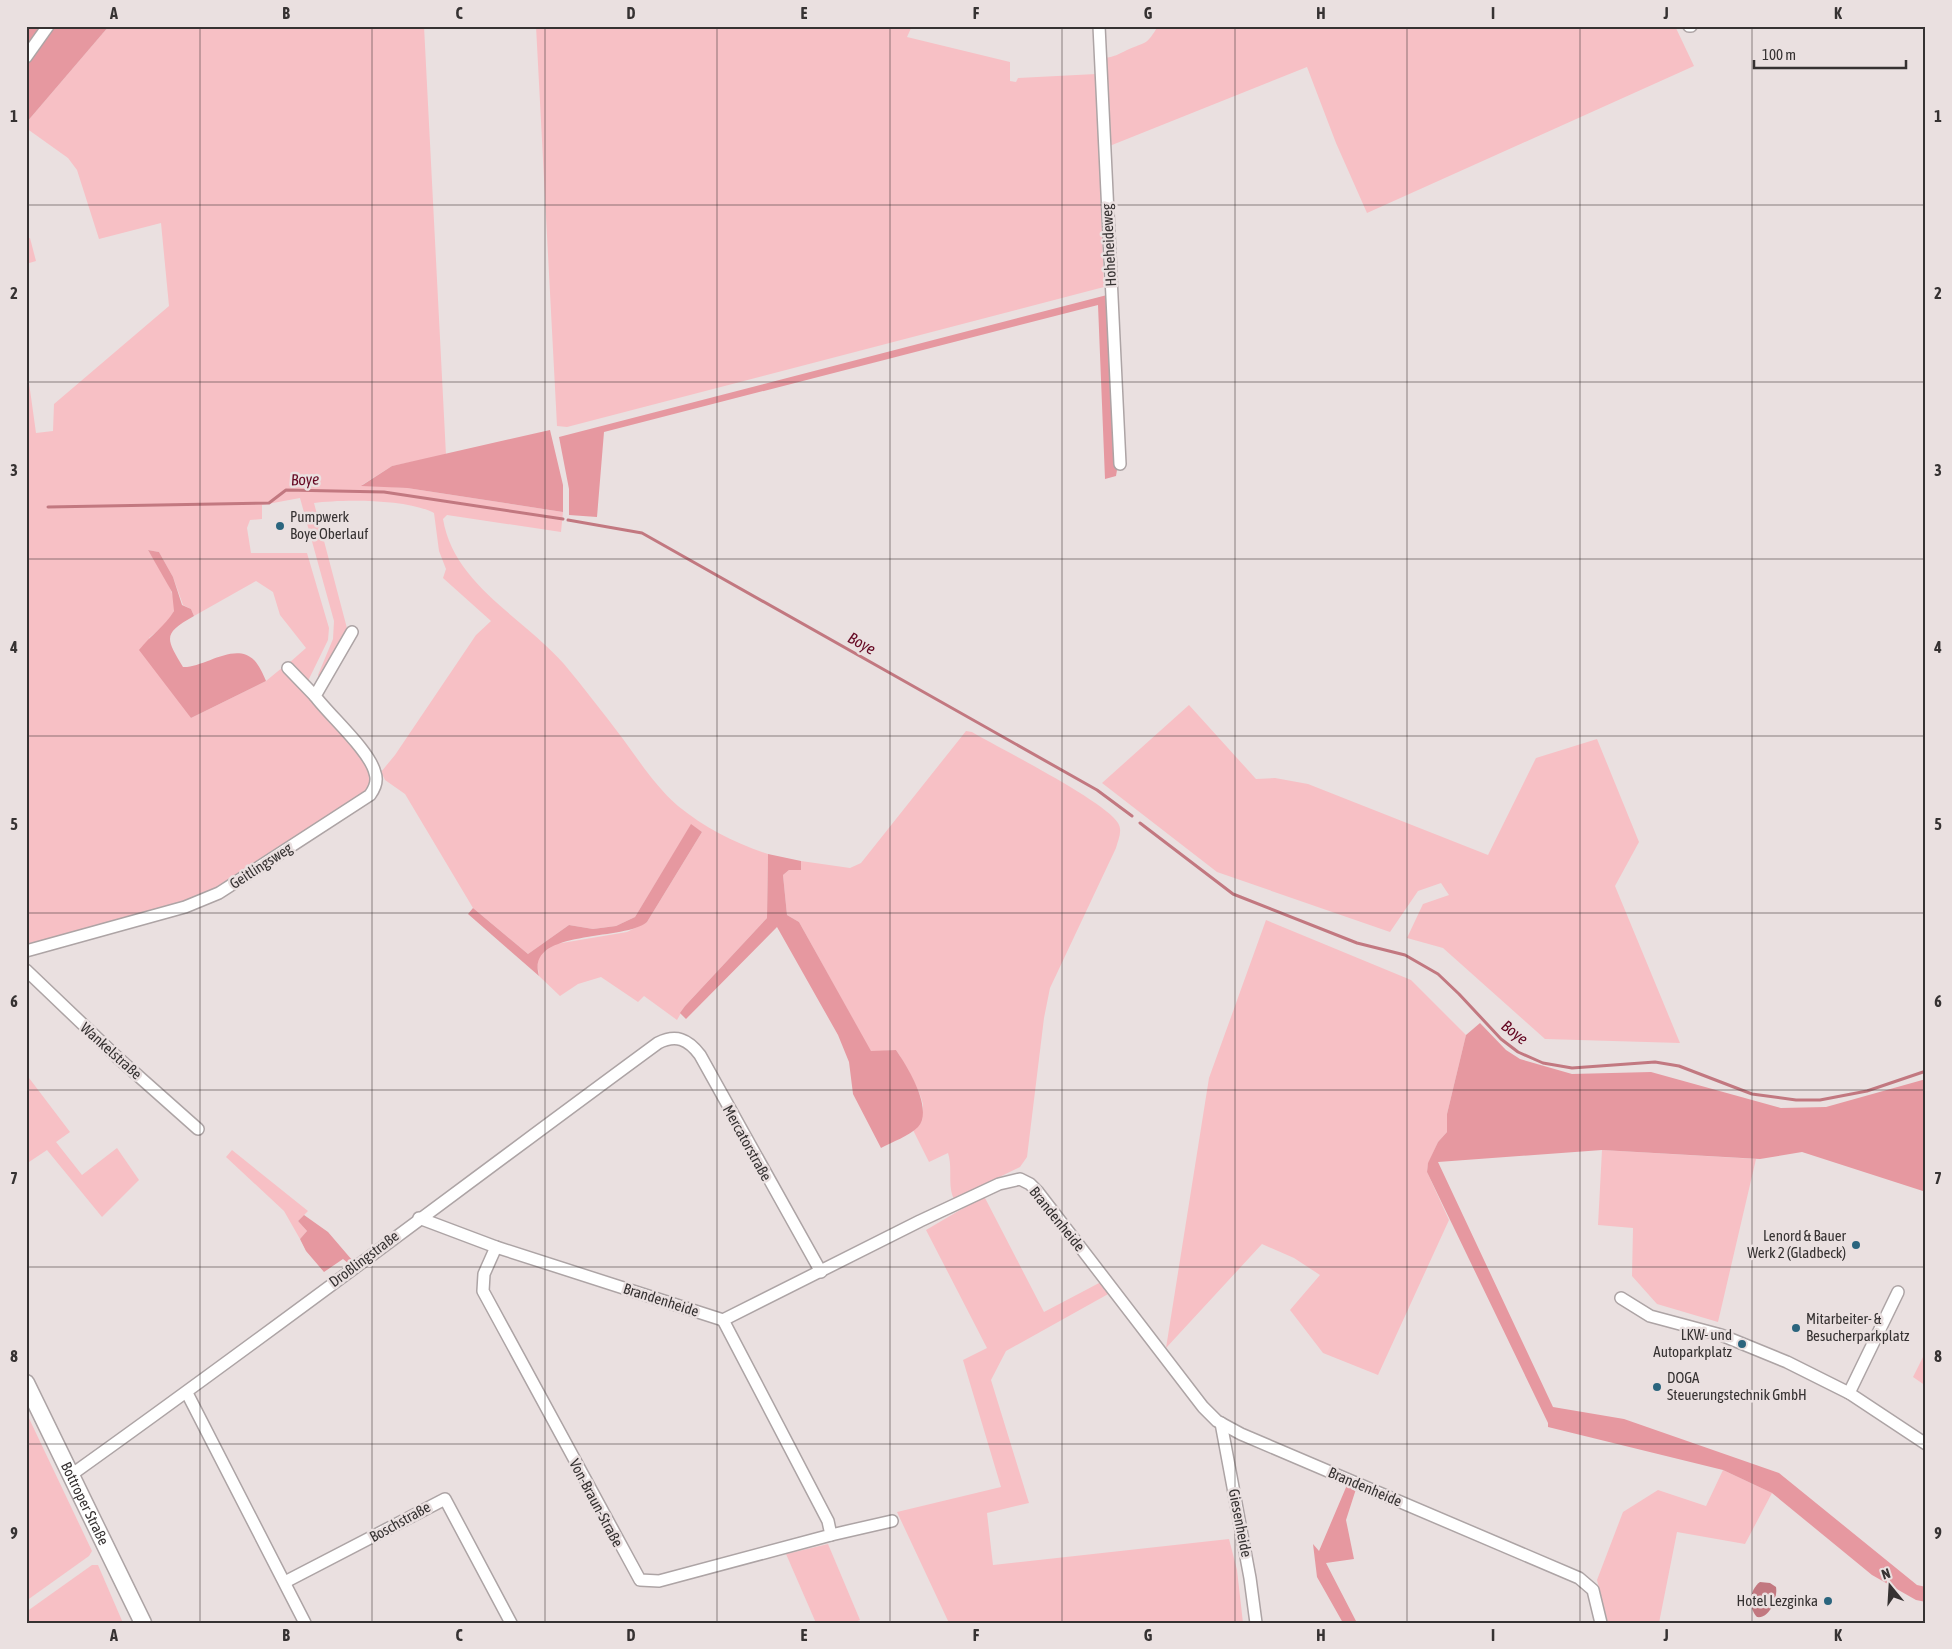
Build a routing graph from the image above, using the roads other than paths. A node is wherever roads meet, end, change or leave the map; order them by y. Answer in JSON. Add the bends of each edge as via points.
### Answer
{"nodes":[{"id":1,"x":48,"y":26,"type":"edge"},
{"id":2,"x":1099,"y":26,"type":"edge"},
{"id":3,"x":26,"y":57,"type":"edge"},
{"id":4,"x":1120,"y":464,"type":"dead end"},
{"id":5,"x":352,"y":632,"type":"dead end"},
{"id":6,"x":288,"y":668,"type":"dead end"},
{"id":7,"x":315,"y":696,"type":"junction"},
{"id":8,"x":26,"y":950,"type":"edge"},
{"id":9,"x":26,"y":970,"type":"edge"},
{"id":10,"x":658,"y":1043,"type":"joint"},
{"id":11,"x":198,"y":1129,"type":"dead end"},
{"id":12,"x":419,"y":1218,"type":"junction"},
{"id":13,"x":496,"y":1247,"type":"junction"},
{"id":14,"x":821,"y":1272,"type":"junction"},
{"id":15,"x":1898,"y":1292,"type":"dead end"},
{"id":16,"x":1621,"y":1298,"type":"dead end"},
{"id":17,"x":723,"y":1320,"type":"junction"},
{"id":18,"x":26,"y":1383,"type":"edge"},
{"id":19,"x":1849,"y":1392,"type":"junction"},
{"id":20,"x":187,"y":1393,"type":"junction"},
{"id":21,"x":1221,"y":1423,"type":"junction"},
{"id":22,"x":1926,"y":1444,"type":"edge"},
{"id":23,"x":71,"y":1475,"type":"junction"},
{"id":24,"x":892,"y":1521,"type":"dead end"},
{"id":25,"x":831,"y":1535,"type":"junction"},
{"id":26,"x":285,"y":1582,"type":"junction"},
{"id":27,"x":143,"y":1623,"type":"edge"},
{"id":28,"x":305,"y":1623,"type":"edge"},
{"id":29,"x":510,"y":1623,"type":"edge"},
{"id":30,"x":1256,"y":1623,"type":"edge"},
{"id":31,"x":1601,"y":1623,"type":"edge"}],
"edges":[{"from":1,"to":3,"type":"street"},
{"from":2,"to":4,"type":"street","name":"Hoheheideweg"},
{"from":5,"to":7,"type":"street"},
{"from":6,"to":7,"type":"street","name":"Geitlingsweg"},
{"from":7,"to":8,"type":"street","name":"Geitlingsweg","via":[[370,761],[376,781],[366,798],[218,893],[185,907]]},
{"from":9,"to":11,"type":"street","name":"Wankelstraße"},
{"from":10,"to":12,"type":"street","name":"Droßlingstraße"},
{"from":10,"to":14,"type":"street","name":"Mercatorstraße","via":[[669,1038],[684,1040],[692,1044],[700,1055]]},
{"from":12,"to":13,"type":"street","name":"Brandenheide"},
{"from":12,"to":20,"type":"street","name":"Droßlingstraße"},
{"from":13,"to":17,"type":"street","name":"Brandenheide"},
{"from":13,"to":25,"type":"street","name":"Von-Braun-Straße","via":[[484,1274],[483,1291],[640,1580],[659,1581]]},
{"from":14,"to":17,"type":"street","name":"Brandenheide"},
{"from":14,"to":21,"type":"street","name":"Brandenheide","via":[[999,1184],[1020,1179],[1038,1192],[1203,1408]]},
{"from":15,"to":19,"type":"street"},
{"from":16,"to":19,"type":"street","via":[[1650,1316],[1721,1335]]},
{"from":17,"to":25,"type":"street","via":[[828,1520]]},
{"from":18,"to":23,"type":"main road","name":"Bottroper Straße"},
{"from":19,"to":22,"type":"street"},
{"from":20,"to":23,"type":"street","name":"Droßlingstraße"},
{"from":20,"to":26,"type":"street"},
{"from":21,"to":30,"type":"street","name":"Giesenheide"},
{"from":21,"to":31,"type":"street","name":"Brandenheide","via":[[1579,1578],[1593,1590]]},
{"from":23,"to":27,"type":"main road","name":"Bottroper Straße"},
{"from":24,"to":25,"type":"street","name":"Von-Braun-Straße"},
{"from":26,"to":28,"type":"street"},
{"from":26,"to":29,"type":"street","name":"Boschstraße","via":[[445,1499]]}]}
